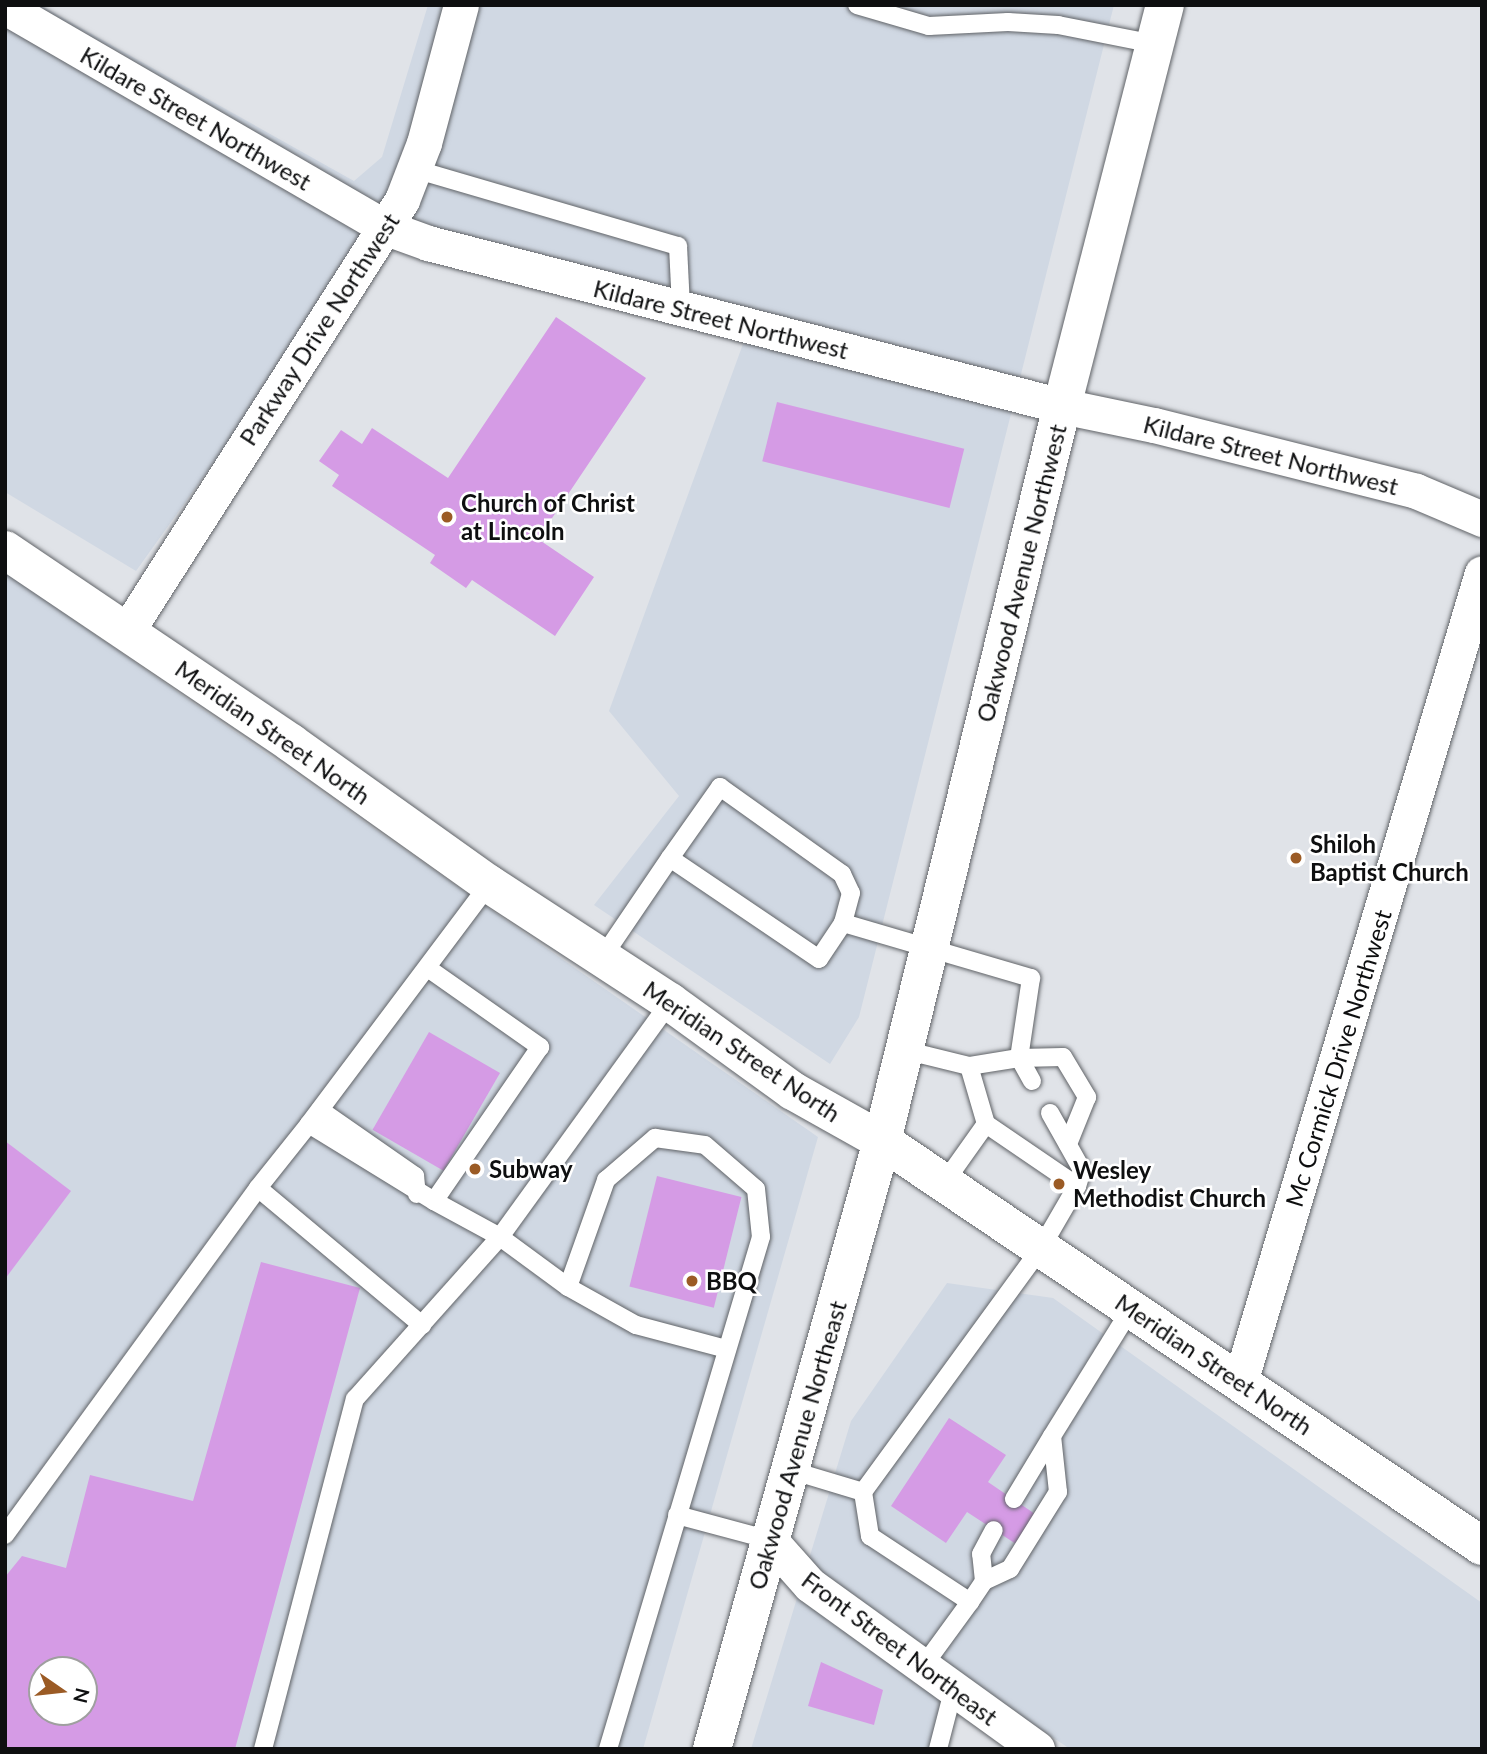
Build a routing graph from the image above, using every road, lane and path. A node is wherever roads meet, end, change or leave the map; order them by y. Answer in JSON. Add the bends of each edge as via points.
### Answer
{"nodes":[{"id":1,"x":460,"y":5,"type":"edge"},
{"id":2,"x":857,"y":5,"type":"edge"},
{"id":3,"x":1166,"y":5,"type":"edge"},
{"id":4,"x":5,"y":8,"type":"edge"},
{"id":5,"x":1155,"y":44,"type":"junction"},
{"id":6,"x":414,"y":169,"type":"junction"},
{"id":7,"x":384,"y":227,"type":"junction"},
{"id":8,"x":681,"y":309,"type":"junction"},
{"id":9,"x":1062,"y":406,"type":"junction"},
{"id":10,"x":1482,"y":519,"type":"edge"},
{"id":11,"x":5,"y":550,"type":"edge"},
{"id":12,"x":1482,"y":573,"type":"edge"},
{"id":13,"x":127,"y":631,"type":"junction"},
{"id":14,"x":670,"y":858,"type":"junction"},
{"id":15,"x":489,"y":884,"type":"junction"},
{"id":16,"x":843,"y":923,"type":"junction"},
{"id":17,"x":929,"y":950,"type":"junction"},
{"id":18,"x":602,"y":958,"type":"junction"},
{"id":19,"x":429,"y":969,"type":"junction"},
{"id":20,"x":670,"y":1002,"type":"junction"},
{"id":21,"x":904,"y":1050,"type":"junction"},
{"id":22,"x":1019,"y":1058,"type":"junction"},
{"id":23,"x":969,"y":1066,"type":"junction"},
{"id":24,"x":1032,"y":1081,"type":"dead end"},
{"id":25,"x":1050,"y":1112,"type":"dead end"},
{"id":26,"x":314,"y":1117,"type":"junction"},
{"id":27,"x":986,"y":1124,"type":"junction"},
{"id":28,"x":882,"y":1141,"type":"junction"},
{"id":29,"x":1068,"y":1144,"type":"junction"},
{"id":30,"x":944,"y":1183,"type":"junction"},
{"id":31,"x":1077,"y":1186,"type":"junction"},
{"id":32,"x":258,"y":1188,"type":"junction"},
{"id":33,"x":425,"y":1197,"type":"junction"},
{"id":34,"x":500,"y":1237,"type":"junction"},
{"id":35,"x":1041,"y":1248,"type":"junction"},
{"id":36,"x":568,"y":1287,"type":"junction"},
{"id":37,"x":1132,"y":1307,"type":"junction"},
{"id":38,"x":422,"y":1325,"type":"junction"},
{"id":39,"x":726,"y":1349,"type":"junction"},
{"id":40,"x":1240,"y":1382,"type":"junction"},
{"id":41,"x":1052,"y":1436,"type":"junction"},
{"id":42,"x":790,"y":1470,"type":"junction"},
{"id":43,"x":863,"y":1492,"type":"junction"},
{"id":44,"x":1014,"y":1499,"type":"dead end"},
{"id":45,"x":677,"y":1515,"type":"junction"},
{"id":46,"x":994,"y":1530,"type":"dead end"},
{"id":47,"x":5,"y":1535,"type":"edge"},
{"id":48,"x":770,"y":1540,"type":"junction"},
{"id":49,"x":1482,"y":1546,"type":"edge"},
{"id":50,"x":984,"y":1581,"type":"junction"},
{"id":51,"x":970,"y":1602,"type":"junction"},
{"id":52,"x":924,"y":1665,"type":"junction"},
{"id":53,"x":953,"y":1691,"type":"junction"},
{"id":54,"x":263,"y":1749,"type":"edge"},
{"id":55,"x":608,"y":1749,"type":"edge"},
{"id":56,"x":712,"y":1749,"type":"edge"},
{"id":57,"x":938,"y":1749,"type":"edge"},
{"id":58,"x":1037,"y":1749,"type":"edge"}],
"edges":[{"from":1,"to":6,"type":"street","name":"Parkway Drive Northwest"},
{"from":2,"to":5,"type":"lane","via":[[929,26],[1058,25]]},
{"from":3,"to":5,"type":"street","name":"Oakwood Avenue Northwest"},
{"from":4,"to":7,"type":"street","name":"Kildare Street Northwest"},
{"from":5,"to":9,"type":"street","name":"Oakwood Avenue Northwest"},
{"from":6,"to":7,"type":"street","name":"Parkway Drive Northwest"},
{"from":6,"to":8,"type":"lane","via":[[678,246]]},
{"from":7,"to":8,"type":"street","name":"Kildare Street Northwest","via":[[428,243]]},
{"from":7,"to":13,"type":"street","name":"Parkway Drive Northwest"},
{"from":8,"to":9,"type":"street","name":"Kildare Street Northwest"},
{"from":9,"to":10,"type":"street","name":"Kildare Street Northwest","via":[[1416,491]]},
{"from":9,"to":17,"type":"street","name":"Oakwood Avenue Northwest"},
{"from":11,"to":13,"type":"street","name":"Meridian Street North"},
{"from":12,"to":40,"type":"street","name":"Mc Cormick Drive Northwest"},
{"from":13,"to":15,"type":"street","name":"Meridian Street North"},
{"from":14,"to":16,"type":"lane","via":[[818,958]]},
{"from":14,"to":16,"type":"lane","via":[[720,787],[842,874],[851,893]]},
{"from":14,"to":18,"type":"lane"},
{"from":15,"to":18,"type":"street","name":"Meridian Street North"},
{"from":15,"to":19,"type":"lane"},
{"from":16,"to":17,"type":"lane"},
{"from":17,"to":21,"type":"street","name":"Oakwood Avenue Northwest"},
{"from":17,"to":22,"type":"lane","via":[[1031,978]]},
{"from":18,"to":20,"type":"street","name":"Meridian Street North"},
{"from":19,"to":26,"type":"lane"},
{"from":19,"to":33,"type":"lane","via":[[540,1047]]},
{"from":20,"to":28,"type":"street","name":"Meridian Street North","via":[[793,1091]]},
{"from":20,"to":34,"type":"lane"},
{"from":21,"to":23,"type":"lane"},
{"from":21,"to":28,"type":"street","name":"Oakwood Avenue Northwest"},
{"from":22,"to":23,"type":"lane"},
{"from":22,"to":24,"type":"lane"},
{"from":22,"to":29,"type":"lane","via":[[1063,1057],[1087,1097]]},
{"from":23,"to":27,"type":"lane"},
{"from":25,"to":29,"type":"lane"},
{"from":26,"to":32,"type":"lane"},
{"from":26,"to":33,"type":"lane","via":[[415,1176]]},
{"from":27,"to":30,"type":"lane"},
{"from":27,"to":31,"type":"lane"},
{"from":28,"to":30,"type":"street","name":"Meridian Street North"},
{"from":28,"to":42,"type":"street","name":"Oakwood Avenue Northeast"},
{"from":29,"to":31,"type":"lane","via":[[1082,1170]]},
{"from":30,"to":35,"type":"street","name":"Meridian Street North"},
{"from":31,"to":35,"type":"lane"},
{"from":32,"to":38,"type":"lane"},
{"from":32,"to":47,"type":"lane"},
{"from":33,"to":34,"type":"lane"},
{"from":34,"to":36,"type":"lane"},
{"from":34,"to":38,"type":"lane"},
{"from":35,"to":37,"type":"street","name":"Meridian Street North"},
{"from":35,"to":43,"type":"lane"},
{"from":36,"to":39,"type":"lane","via":[[636,1325]]},
{"from":36,"to":39,"type":"lane","via":[[606,1180],[655,1138],[705,1145],[756,1189],[761,1237]]},
{"from":37,"to":40,"type":"street","name":"Meridian Street North"},
{"from":37,"to":41,"type":"lane"},
{"from":38,"to":54,"type":"lane","via":[[355,1399]]},
{"from":39,"to":45,"type":"lane"},
{"from":40,"to":49,"type":"street","name":"Meridian Street North"},
{"from":41,"to":44,"type":"lane"},
{"from":41,"to":50,"type":"lane","via":[[1058,1492],[1010,1569]]},
{"from":42,"to":43,"type":"lane"},
{"from":42,"to":48,"type":"street","name":"Oakwood Avenue Northeast"},
{"from":43,"to":51,"type":"lane","via":[[870,1536]]},
{"from":45,"to":48,"type":"lane"},
{"from":45,"to":55,"type":"lane"},
{"from":46,"to":50,"type":"lane","via":[[981,1554]]},
{"from":48,"to":52,"type":"street","name":"Front Street Northeast","via":[[810,1585]]},
{"from":48,"to":56,"type":"street","name":"Oakwood Avenue Northeast"},
{"from":50,"to":51,"type":"lane"},
{"from":51,"to":52,"type":"lane"},
{"from":52,"to":53,"type":"street","name":"Front Street Northeast"},
{"from":53,"to":57,"type":"lane"},
{"from":53,"to":58,"type":"street","name":"Front Street Northeast"}]}
